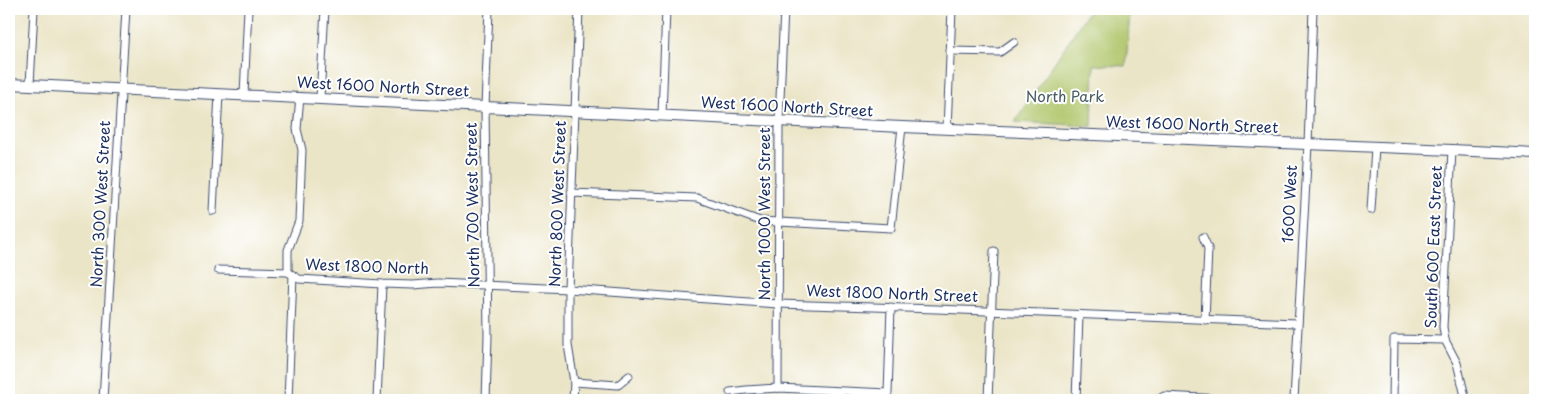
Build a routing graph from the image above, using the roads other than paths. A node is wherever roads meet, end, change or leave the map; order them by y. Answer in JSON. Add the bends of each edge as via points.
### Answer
{"nodes":[{"id":1,"x":34,"y":9,"type":"edge"},
{"id":2,"x":126,"y":9,"type":"edge"},
{"id":3,"x":248,"y":9,"type":"edge"},
{"id":4,"x":325,"y":9,"type":"edge"},
{"id":5,"x":489,"y":9,"type":"edge"},
{"id":6,"x":579,"y":9,"type":"edge"},
{"id":7,"x":666,"y":9,"type":"edge"},
{"id":8,"x":784,"y":9,"type":"edge"},
{"id":9,"x":952,"y":9,"type":"edge"},
{"id":10,"x":1313,"y":9,"type":"edge"},
{"id":11,"x":1014,"y":42,"type":"dead end"},
{"id":12,"x":950,"y":51,"type":"junction"},
{"id":13,"x":9,"y":84,"type":"edge"},
{"id":14,"x":30,"y":85,"type":"junction"},
{"id":15,"x":121,"y":89,"type":"junction"},
{"id":16,"x":219,"y":94,"type":"junction"},
{"id":17,"x":244,"y":95,"type":"junction"},
{"id":18,"x":300,"y":97,"type":"junction"},
{"id":19,"x":320,"y":98,"type":"junction"},
{"id":20,"x":485,"y":107,"type":"junction"},
{"id":21,"x":575,"y":112,"type":"junction"},
{"id":22,"x":662,"y":116,"type":"junction"},
{"id":23,"x":779,"y":121,"type":"junction"},
{"id":24,"x":902,"y":127,"type":"junction"},
{"id":25,"x":947,"y":129,"type":"junction"},
{"id":26,"x":1308,"y":145,"type":"junction"},
{"id":27,"x":1375,"y":147,"type":"junction"},
{"id":28,"x":1452,"y":150,"type":"junction"},
{"id":29,"x":1535,"y":154,"type":"edge"},
{"id":30,"x":571,"y":193,"type":"junction"},
{"id":31,"x":1371,"y":210,"type":"dead end"},
{"id":32,"x":213,"y":211,"type":"dead end"},
{"id":33,"x":778,"y":223,"type":"junction"},
{"id":34,"x":1203,"y":237,"type":"dead end"},
{"id":35,"x":994,"y":251,"type":"dead end"},
{"id":36,"x":218,"y":270,"type":"dead end"},
{"id":37,"x":290,"y":274,"type":"junction"},
{"id":38,"x":382,"y":284,"type":"junction"},
{"id":39,"x":487,"y":285,"type":"junction"},
{"id":40,"x":568,"y":288,"type":"junction"},
{"id":41,"x":778,"y":304,"type":"junction"},
{"id":42,"x":891,"y":307,"type":"junction"},
{"id":43,"x":991,"y":311,"type":"junction"},
{"id":44,"x":1079,"y":315,"type":"junction"},
{"id":45,"x":1205,"y":320,"type":"junction"},
{"id":46,"x":1297,"y":323,"type":"junction"},
{"id":47,"x":1445,"y":340,"type":"junction"},
{"id":48,"x":630,"y":376,"type":"dead end"},
{"id":49,"x":574,"y":382,"type":"junction"},
{"id":50,"x":778,"y":388,"type":"junction"},
{"id":51,"x":730,"y":392,"type":"dead end"},
{"id":52,"x":103,"y":400,"type":"edge"},
{"id":53,"x":288,"y":400,"type":"edge"},
{"id":54,"x":377,"y":400,"type":"edge"},
{"id":55,"x":486,"y":400,"type":"edge"},
{"id":56,"x":573,"y":400,"type":"edge"},
{"id":57,"x":988,"y":400,"type":"edge"},
{"id":58,"x":1076,"y":400,"type":"edge"},
{"id":59,"x":1159,"y":400,"type":"edge"},
{"id":60,"x":1241,"y":400,"type":"edge"},
{"id":61,"x":1294,"y":400,"type":"edge"},
{"id":62,"x":1393,"y":400,"type":"edge"},
{"id":63,"x":1466,"y":400,"type":"edge"}],
"edges":[{"from":1,"to":14,"type":"street"},
{"from":2,"to":15,"type":"street","name":"North 300 West Street"},
{"from":3,"to":17,"type":"street"},
{"from":4,"to":19,"type":"street"},
{"from":5,"to":20,"type":"street","name":"North 700 West Street"},
{"from":6,"to":21,"type":"street","name":"North 800 West Street"},
{"from":7,"to":22,"type":"street"},
{"from":8,"to":23,"type":"street","name":"North 1000 West Street"},
{"from":9,"to":12,"type":"street"},
{"from":10,"to":26,"type":"street","name":"1600 West"},
{"from":11,"to":12,"type":"street","via":[[1000,52]]},
{"from":12,"to":25,"type":"street"},
{"from":13,"to":14,"type":"street","name":"West 1600 North Street"},
{"from":14,"to":15,"type":"street","name":"West 1600 North Street"},
{"from":15,"to":16,"type":"street","name":"West 1600 North Street"},
{"from":15,"to":52,"type":"street","name":"North 300 West Street"},
{"from":16,"to":17,"type":"street","name":"West 1600 North Street"},
{"from":16,"to":32,"type":"street"},
{"from":17,"to":18,"type":"street","name":"West 1600 North Street"},
{"from":18,"to":19,"type":"street","name":"West 1600 North Street"},
{"from":18,"to":37,"type":"street","via":[[297,129],[302,150],[299,221],[288,250]]},
{"from":19,"to":20,"type":"street","name":"West 1600 North Street"},
{"from":20,"to":21,"type":"street","name":"West 1600 North Street"},
{"from":20,"to":39,"type":"street","name":"North 700 West Street"},
{"from":21,"to":22,"type":"street","name":"West 1600 North Street"},
{"from":21,"to":30,"type":"street","name":"North 800 West Street"},
{"from":22,"to":23,"type":"street","name":"West 1600 North Street"},
{"from":23,"to":24,"type":"street","name":"West 1600 North Street"},
{"from":23,"to":33,"type":"street","name":"North 1000 West Street"},
{"from":24,"to":25,"type":"street","name":"West 1600 North Street"},
{"from":24,"to":33,"type":"street","via":[[892,228]]},
{"from":25,"to":26,"type":"street","name":"West 1600 North Street"},
{"from":26,"to":27,"type":"street","name":"West 1600 North Street"},
{"from":26,"to":46,"type":"street","name":"1600 West"},
{"from":27,"to":28,"type":"street","name":"West 1600 North Street"},
{"from":27,"to":31,"type":"street"},
{"from":28,"to":29,"type":"street","name":"West 1600 North Street"},
{"from":28,"to":47,"type":"street","name":"South 600 East Street"},
{"from":30,"to":33,"type":"street","via":[[697,198],[760,221]]},
{"from":30,"to":40,"type":"street","name":"North 800 West Street"},
{"from":33,"to":41,"type":"street","name":"North 1000 West Street"},
{"from":34,"to":45,"type":"street","via":[[1208,248]]},
{"from":35,"to":43,"type":"street"},
{"from":36,"to":37,"type":"street","name":"West 1800 North"},
{"from":37,"to":38,"type":"street","name":"West 1800 North","via":[[299,279]]},
{"from":37,"to":53,"type":"street"},
{"from":38,"to":39,"type":"street","name":"West 1800 North"},
{"from":38,"to":54,"type":"street"},
{"from":39,"to":40,"type":"street","name":"West 1800 North Street"},
{"from":39,"to":55,"type":"street","name":"North 700 West Street"},
{"from":40,"to":41,"type":"street","name":"West 1800 North Street"},
{"from":40,"to":49,"type":"street","name":"North 800 West Street","via":[[568,345]]},
{"from":41,"to":42,"type":"street","name":"West 1800 North Street"},
{"from":41,"to":50,"type":"street","name":"North 1000 West Street"},
{"from":42,"to":43,"type":"street","name":"West 1800 North Street"},
{"from":42,"to":50,"type":"street","via":[[888,393]]},
{"from":43,"to":44,"type":"street","name":"West 1800 North Street"},
{"from":43,"to":57,"type":"street"},
{"from":44,"to":45,"type":"street","name":"West 1800 North Street"},
{"from":44,"to":58,"type":"street"},
{"from":45,"to":46,"type":"street","name":"West 1800 North Street"},
{"from":46,"to":61,"type":"street","name":"1600 West"},
{"from":47,"to":62,"type":"street","via":[[1394,339]]},
{"from":47,"to":63,"type":"street","name":"South 600 East Street","via":[[1457,363]]},
{"from":48,"to":49,"type":"street","via":[[618,385]]},
{"from":49,"to":56,"type":"street","name":"North 800 West Street"},
{"from":50,"to":51,"type":"street"},
{"from":59,"to":60,"type":"street","via":[[1164,396]]}]}
